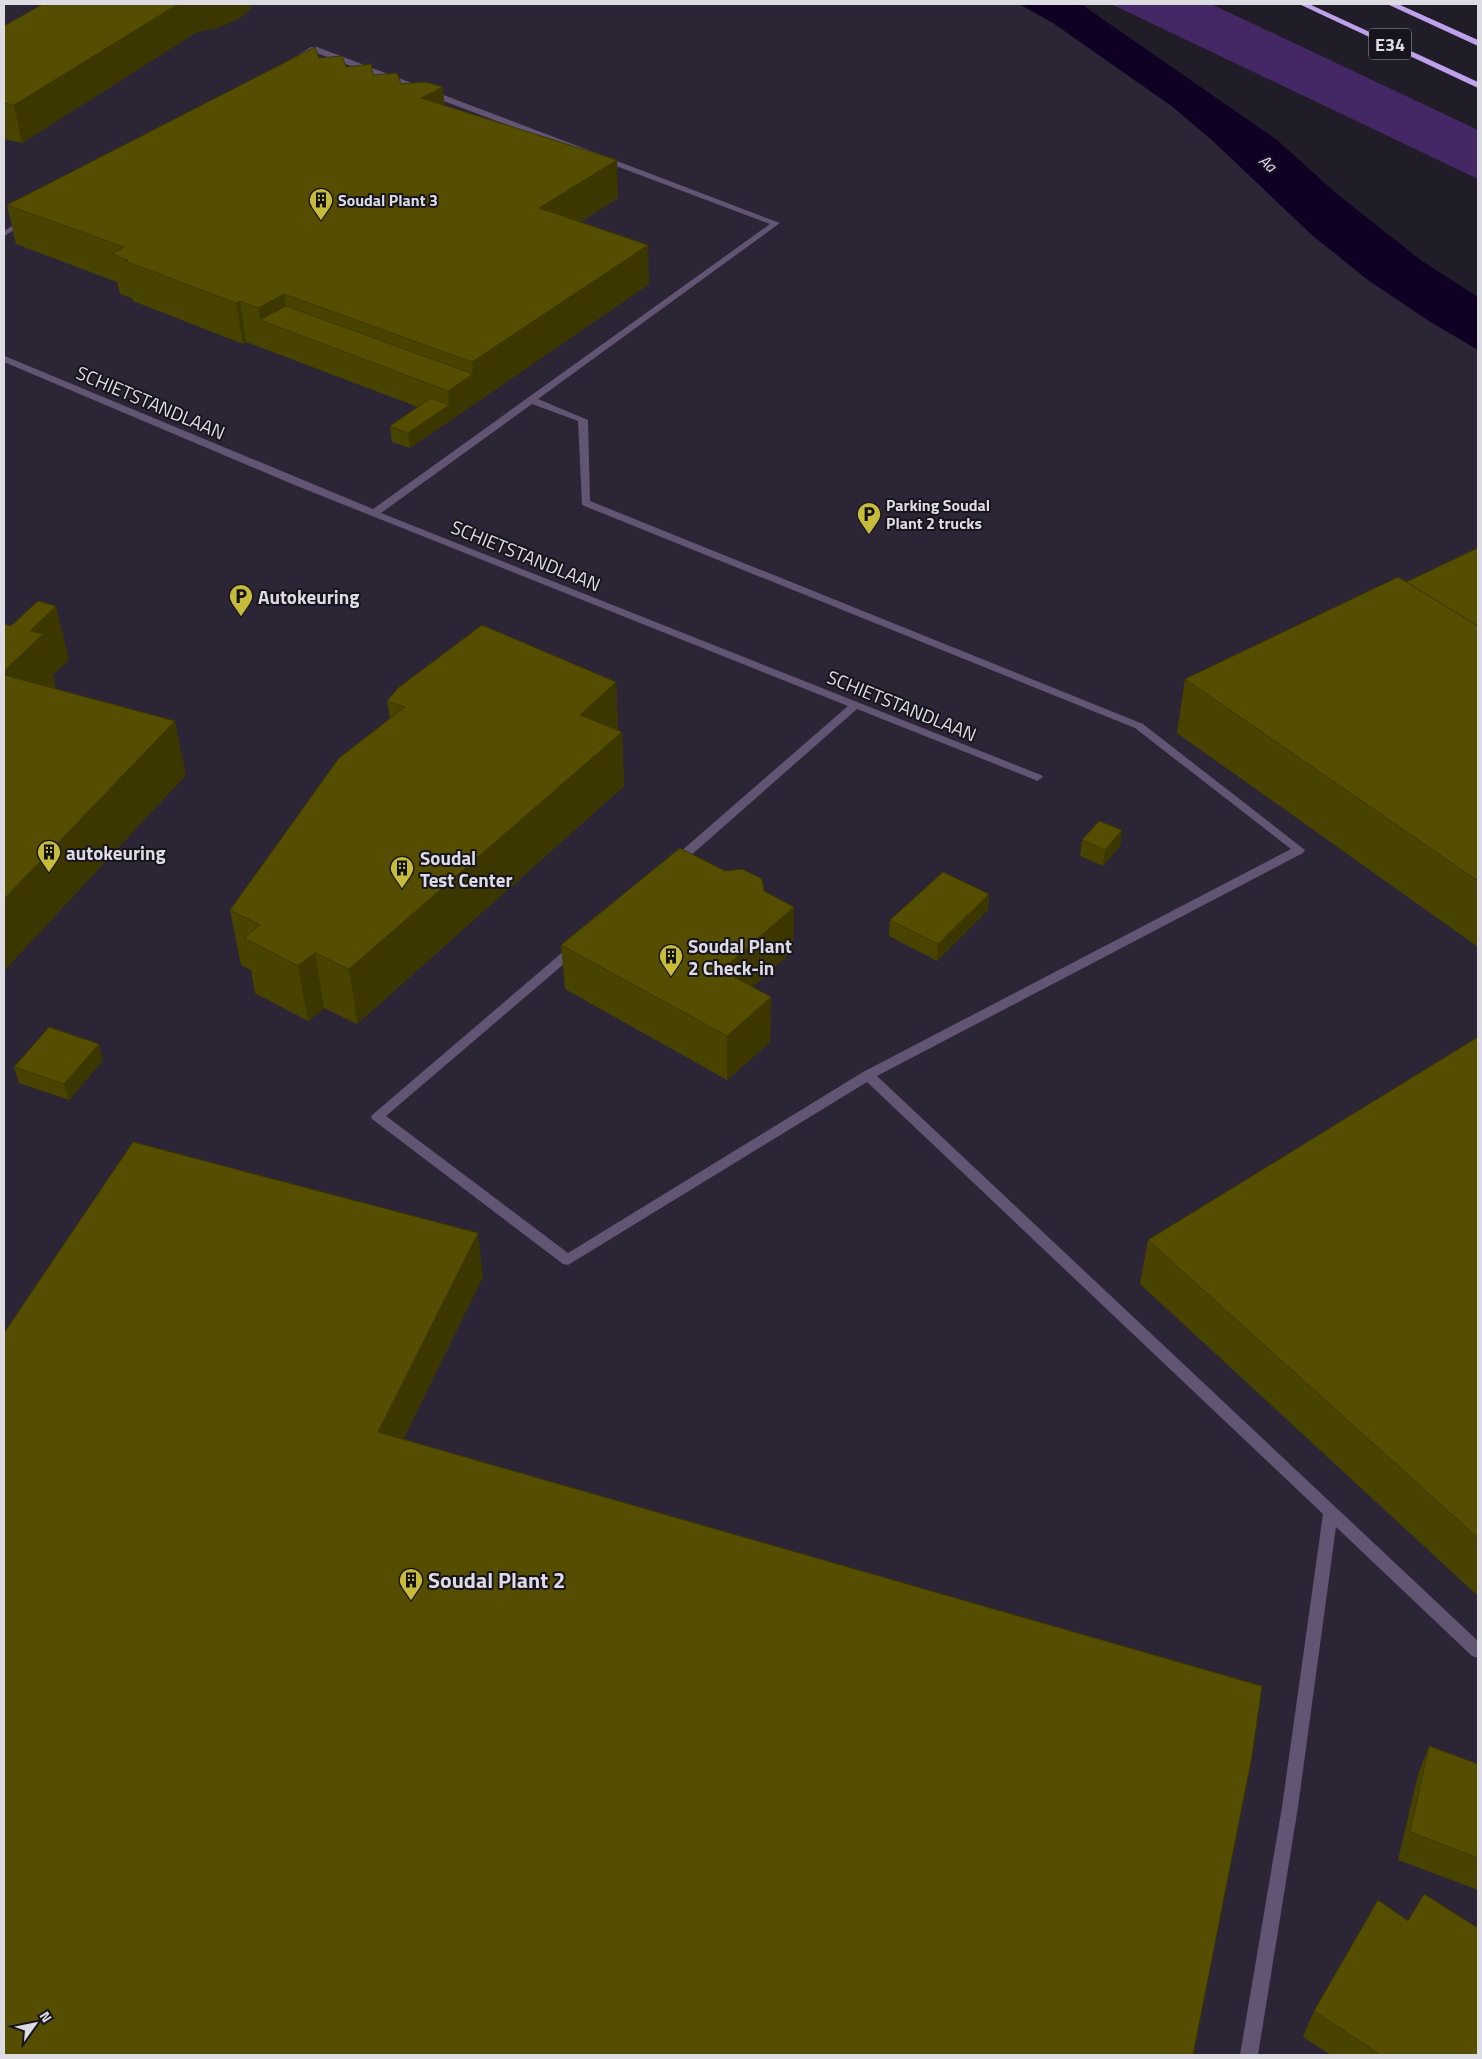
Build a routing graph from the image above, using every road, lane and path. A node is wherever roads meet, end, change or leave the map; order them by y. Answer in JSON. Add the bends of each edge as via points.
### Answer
{"nodes":[{"id":1,"x":1303,"y":4,"type":"edge"},
{"id":2,"x":1391,"y":4,"type":"edge"},
{"id":3,"x":1478,"y":43,"type":"edge"},
{"id":4,"x":297,"y":59,"type":"edge"},
{"id":5,"x":1478,"y":85,"type":"edge"},
{"id":6,"x":37,"y":214,"type":"edge"},
{"id":7,"x":4,"y":234,"type":"edge"},
{"id":8,"x":4,"y":359,"type":"edge"},
{"id":9,"x":531,"y":400,"type":"junction"},
{"id":10,"x":374,"y":513,"type":"junction"},
{"id":11,"x":856,"y":706,"type":"junction"},
{"id":12,"x":1036,"y":777,"type":"dead end"},
{"id":13,"x":663,"y":874,"type":"edge"},
{"id":14,"x":588,"y":937,"type":"edge"},
{"id":15,"x":868,"y":1075,"type":"junction"},
{"id":16,"x":1331,"y":1512,"type":"junction"},
{"id":17,"x":1478,"y":1651,"type":"edge"},
{"id":18,"x":1249,"y":2055,"type":"edge"}],
"edges":[{"from":1,"to":5,"type":"highway","number":"E34"},
{"from":2,"to":3,"type":"highway","number":"E34"},
{"from":4,"to":9,"type":"street","via":[[314,49],[776,222]]},
{"from":6,"to":7,"type":"street"},
{"from":8,"to":10,"type":"street","name":"SCHIETSTANDLAAN"},
{"from":9,"to":10,"type":"street"},
{"from":9,"to":15,"type":"street","via":[[583,420],[584,503],[1139,726],[1299,850]]},
{"from":10,"to":11,"type":"street","name":"SCHIETSTANDLAAN"},
{"from":11,"to":12,"type":"street","name":"SCHIETSTANDLAAN"},
{"from":11,"to":13,"type":"street"},
{"from":14,"to":15,"type":"street","via":[[377,1116],[568,1260]]},
{"from":15,"to":16,"type":"street"},
{"from":16,"to":17,"type":"street"},
{"from":16,"to":18,"type":"street","via":[[1290,1807]]}]}
